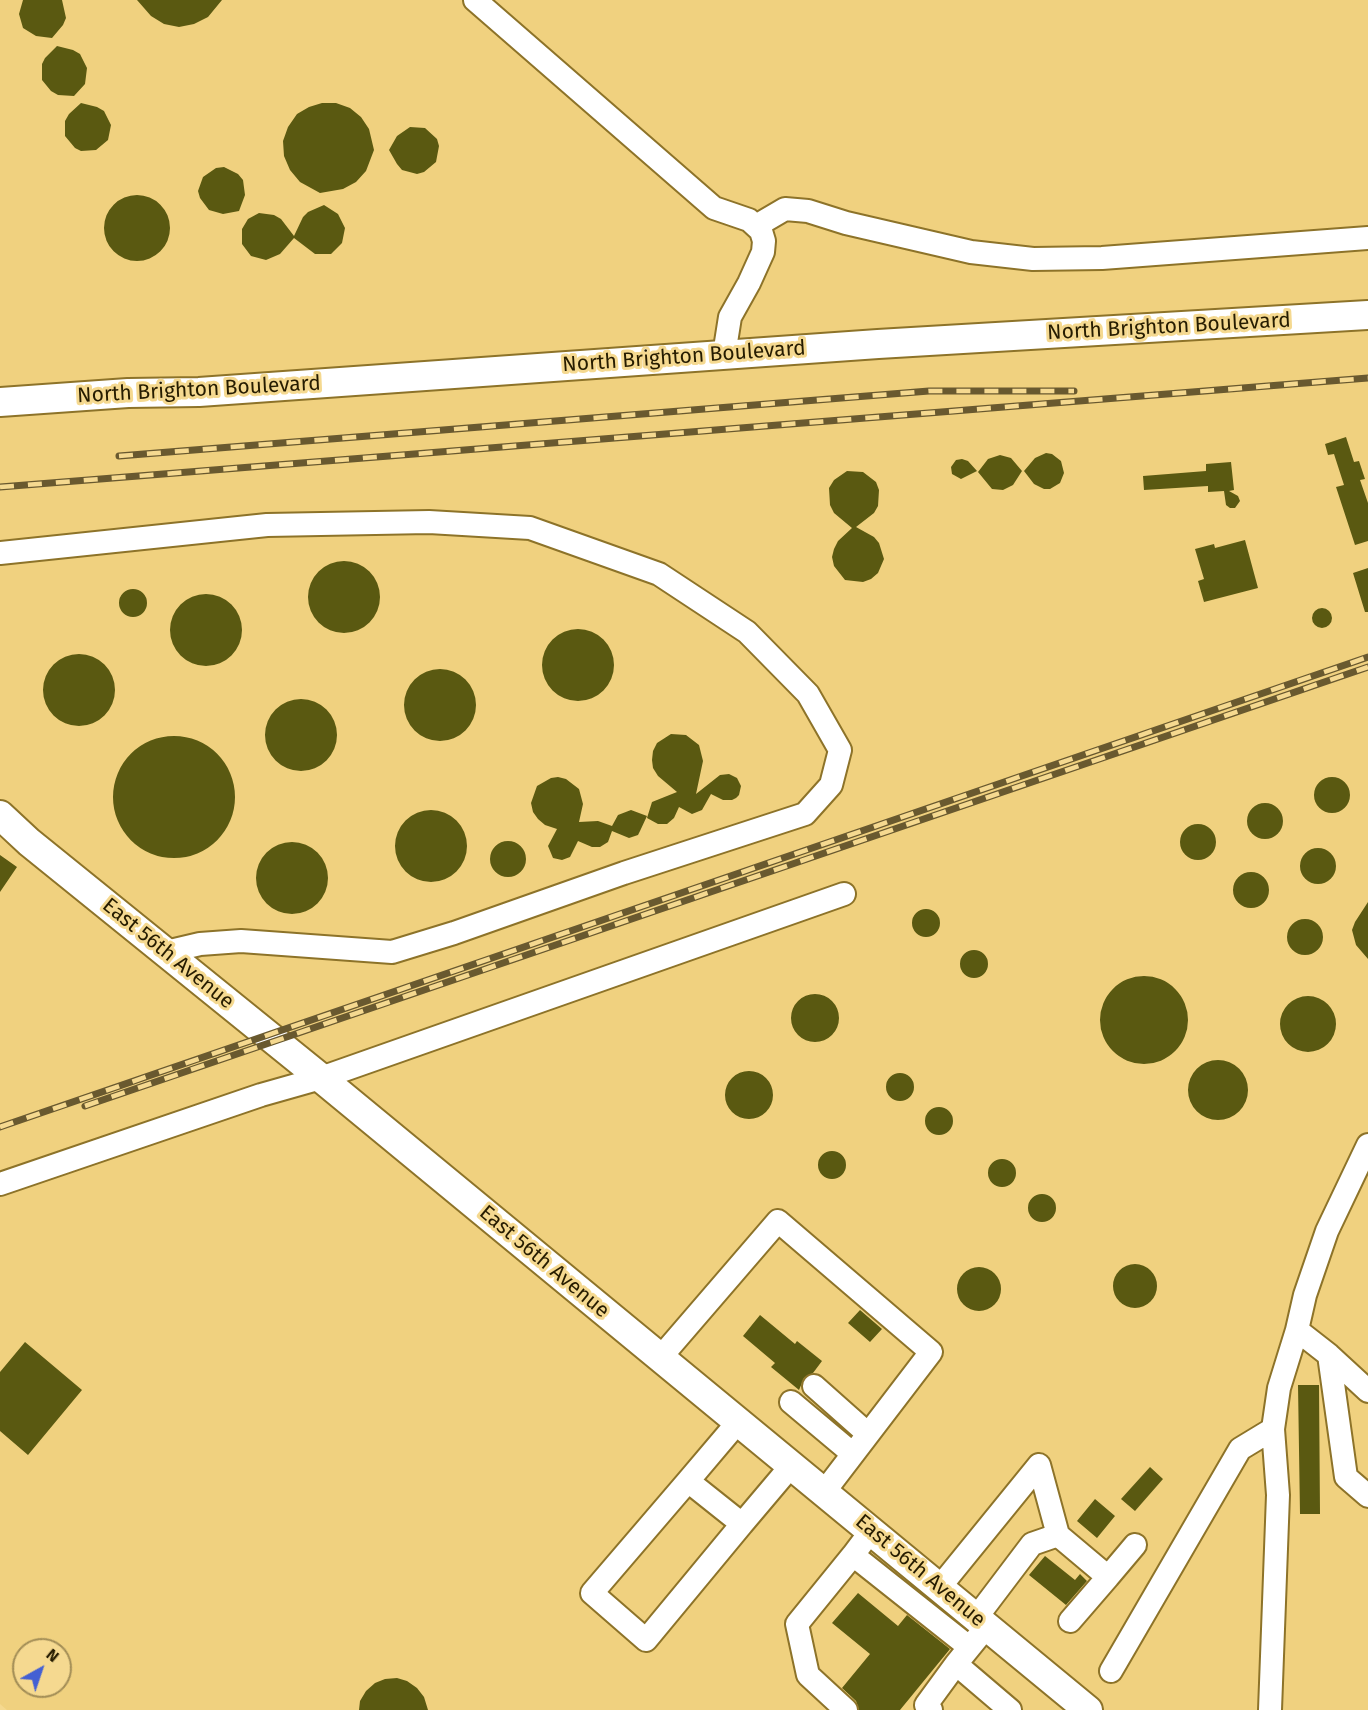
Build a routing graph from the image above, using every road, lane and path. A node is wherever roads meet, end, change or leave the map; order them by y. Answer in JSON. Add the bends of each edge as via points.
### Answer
{"nodes":[{"id":1,"x":475,"y":0,"type":"edge"},
{"id":2,"x":756,"y":226,"type":"junction"},
{"id":3,"x":1368,"y":238,"type":"edge"},
{"id":4,"x":1368,"y":315,"type":"edge"},
{"id":5,"x":724,"y":355,"type":"junction"},
{"id":6,"x":0,"y":402,"type":"edge"},
{"id":7,"x":0,"y":553,"type":"edge"},
{"id":8,"x":0,"y":815,"type":"edge"},
{"id":9,"x":844,"y":894,"type":"dead end"},
{"id":10,"x":166,"y":952,"type":"junction"},
{"id":11,"x":321,"y":1078,"type":"junction"},
{"id":12,"x":1368,"y":1145,"type":"edge"},
{"id":13,"x":0,"y":1184,"type":"edge"},
{"id":14,"x":1297,"y":1330,"type":"junction"},
{"id":15,"x":1329,"y":1355,"type":"junction"},
{"id":16,"x":660,"y":1358,"type":"junction"},
{"id":17,"x":814,"y":1386,"type":"dead end"},
{"id":18,"x":1368,"y":1391,"type":"edge"},
{"id":19,"x":791,"y":1402,"type":"dead end"},
{"id":20,"x":738,"y":1422,"type":"junction"},
{"id":21,"x":1272,"y":1429,"type":"junction"},
{"id":22,"x":868,"y":1434,"type":"junction"},
{"id":23,"x":853,"y":1454,"type":"junction"},
{"id":24,"x":791,"y":1466,"type":"junction"},
{"id":25,"x":688,"y":1480,"type":"junction"},
{"id":26,"x":824,"y":1492,"type":"junction"},
{"id":27,"x":1368,"y":1496,"type":"edge"},
{"id":28,"x":742,"y":1524,"type":"junction"},
{"id":29,"x":871,"y":1531,"type":"junction"},
{"id":30,"x":1058,"y":1535,"type":"junction"},
{"id":31,"x":1135,"y":1545,"type":"dead end"},
{"id":32,"x":853,"y":1554,"type":"junction"},
{"id":33,"x":1108,"y":1577,"type":"junction"},
{"id":34,"x":939,"y":1587,"type":"junction"},
{"id":35,"x":1070,"y":1621,"type":"dead end"},
{"id":36,"x":972,"y":1639,"type":"junction"},
{"id":37,"x":1111,"y":1671,"type":"dead end"},
{"id":38,"x":926,"y":1708,"type":"edge"},
{"id":39,"x":846,"y":1710,"type":"edge"},
{"id":40,"x":1010,"y":1710,"type":"edge"},
{"id":41,"x":1088,"y":1710,"type":"edge"},
{"id":42,"x":1270,"y":1710,"type":"edge"}],
"edges":[{"from":1,"to":2,"type":"street","via":[[714,208]]},
{"from":2,"to":3,"type":"street","via":[[785,209],[808,211],[971,252],[1033,258],[1102,258]]},
{"from":2,"to":5,"type":"street","via":[[762,231],[763,252],[730,317]]},
{"from":4,"to":5,"type":"main road","name":"North Brighton Boulevard"},
{"from":5,"to":6,"type":"main road","name":"North Brighton Boulevard"},
{"from":7,"to":10,"type":"street","via":[[267,525],[429,522],[530,528],[659,574],[747,632],[808,694],[840,750],[831,785],[805,814],[392,952],[241,941]]},
{"from":8,"to":10,"type":"main road","name":"East 56th Avenue"},
{"from":9,"to":11,"type":"street"},
{"from":10,"to":11,"type":"main road","name":"East 56th Avenue"},
{"from":11,"to":13,"type":"street"},
{"from":11,"to":16,"type":"main road","name":"East 56th Avenue"},
{"from":12,"to":14,"type":"street","via":[[1327,1231]]},
{"from":14,"to":15,"type":"street"},
{"from":14,"to":21,"type":"street","via":[[1279,1388]]},
{"from":15,"to":18,"type":"street"},
{"from":15,"to":27,"type":"street","via":[[1346,1477]]},
{"from":16,"to":20,"type":"main road","name":"East 56th Avenue"},
{"from":16,"to":22,"type":"street","via":[[778,1221],[931,1352]]},
{"from":17,"to":22,"type":"street"},
{"from":19,"to":23,"type":"street"},
{"from":20,"to":24,"type":"main road","name":"East 56th Avenue"},
{"from":20,"to":25,"type":"street"},
{"from":21,"to":37,"type":"street","via":[[1240,1449]]},
{"from":21,"to":42,"type":"street","via":[[1278,1495]]},
{"from":22,"to":23,"type":"street"},
{"from":23,"to":26,"type":"street"},
{"from":24,"to":26,"type":"main road","name":"East 56th Avenue"},
{"from":24,"to":28,"type":"street"},
{"from":25,"to":28,"type":"street"},
{"from":25,"to":28,"type":"street","via":[[592,1593],[646,1640]]},
{"from":26,"to":29,"type":"main road","name":"East 56th Avenue"},
{"from":29,"to":32,"type":"street"},
{"from":29,"to":34,"type":"main road","name":"East 56th Avenue"},
{"from":30,"to":33,"type":"street"},
{"from":30,"to":34,"type":"street","via":[[1039,1465]]},
{"from":30,"to":36,"type":"street","via":[[1032,1544]]},
{"from":31,"to":33,"type":"street"},
{"from":32,"to":36,"type":"street"},
{"from":32,"to":39,"type":"street","via":[[796,1624],[808,1675]]},
{"from":33,"to":35,"type":"street"},
{"from":34,"to":36,"type":"main road","name":"East 56th Avenue"},
{"from":36,"to":38,"type":"street"},
{"from":36,"to":40,"type":"street"},
{"from":36,"to":41,"type":"main road","name":"East 56th Avenue"}]}
